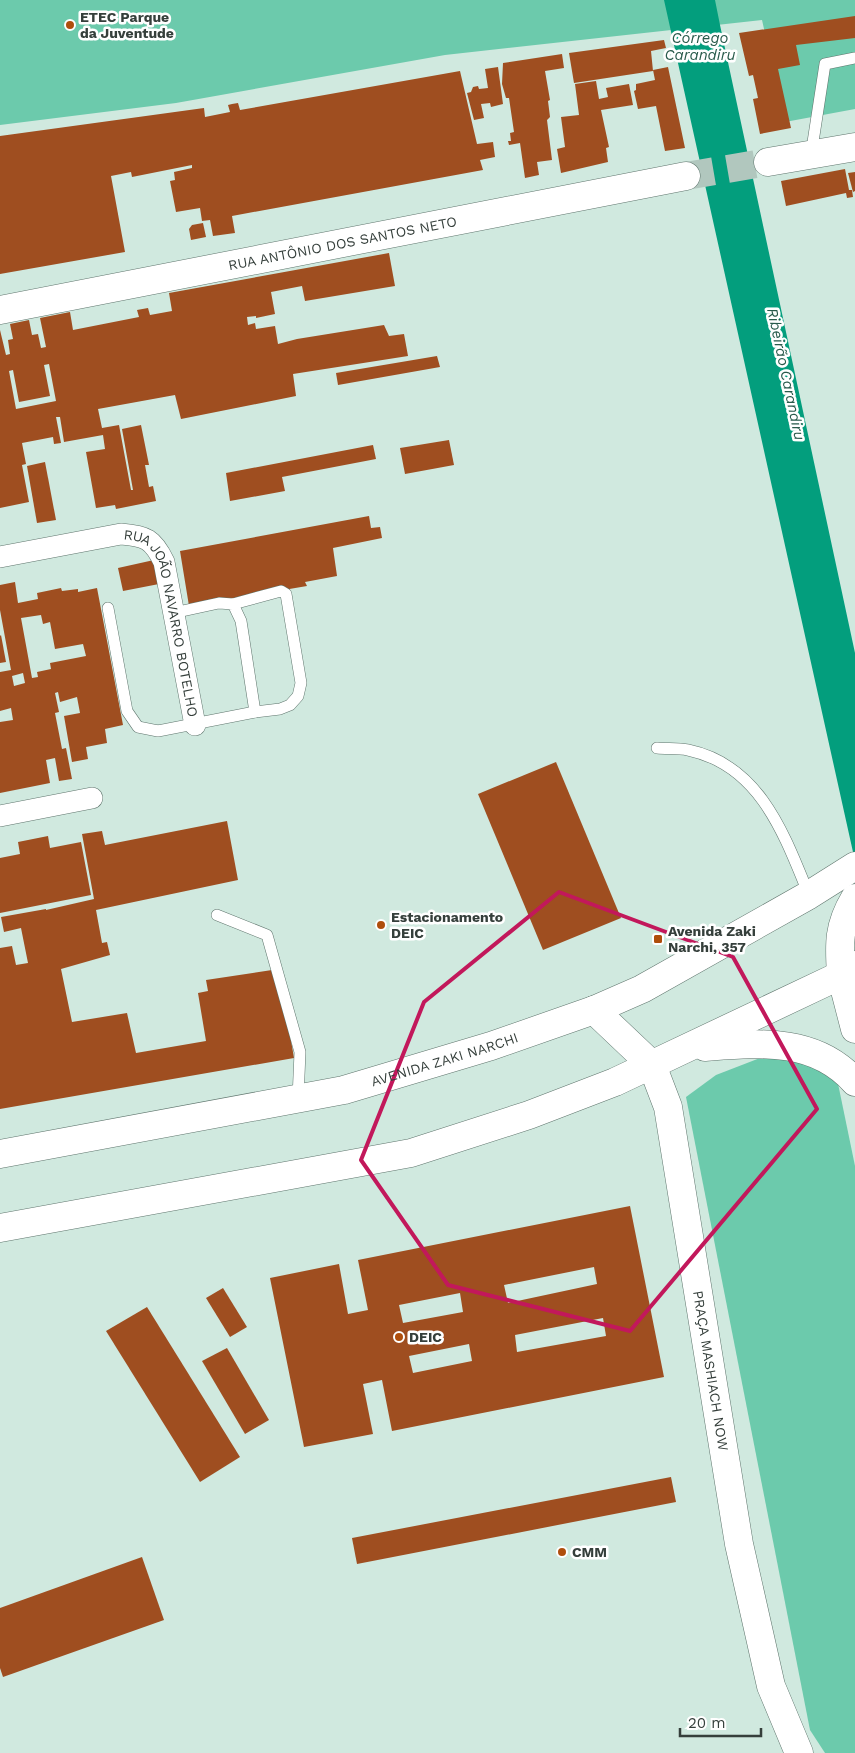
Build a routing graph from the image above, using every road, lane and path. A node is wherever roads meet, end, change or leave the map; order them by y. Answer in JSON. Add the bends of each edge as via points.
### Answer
{"nodes":[{"id":1,"x":855,"y":58,"type":"edge"},
{"id":2,"x":855,"y":147,"type":"edge"},
{"id":3,"x":811,"y":155,"type":"junction"},
{"id":4,"x":768,"y":162,"type":"tunnel mouth"},
{"id":5,"x":686,"y":176,"type":"tunnel mouth"},
{"id":6,"x":0,"y":310,"type":"edge"},
{"id":7,"x":0,"y":557,"type":"edge"},
{"id":8,"x":233,"y":604,"type":"junction"},
{"id":9,"x":108,"y":608,"type":"dead end"},
{"id":10,"x":173,"y":613,"type":"junction"},
{"id":11,"x":256,"y":712,"type":"junction"},
{"id":12,"x":195,"y":724,"type":"junction"},
{"id":13,"x":657,"y":748,"type":"dead end"},
{"id":14,"x":92,"y":798,"type":"dead end"},
{"id":15,"x":0,"y":816,"type":"edge"},
{"id":16,"x":855,"y":866,"type":"edge"},
{"id":17,"x":818,"y":890,"type":"junction"},
{"id":18,"x":855,"y":898,"type":"edge"},
{"id":19,"x":217,"y":916,"type":"dead end"},
{"id":20,"x":846,"y":970,"type":"edge"},
{"id":21,"x":594,"y":1010,"type":"junction"},
{"id":22,"x":855,"y":1029,"type":"edge"},
{"id":23,"x":689,"y":1048,"type":"junction"},
{"id":24,"x":652,"y":1065,"type":"junction"},
{"id":25,"x":855,"y":1082,"type":"edge"},
{"id":26,"x":298,"y":1098,"type":"junction"},
{"id":27,"x":0,"y":1154,"type":"edge"},
{"id":28,"x":0,"y":1228,"type":"edge"},
{"id":29,"x":799,"y":1753,"type":"edge"}],
"edges":[{"from":1,"to":3,"type":"lane","via":[[825,64]]},
{"from":2,"to":3,"type":"main road"},
{"from":3,"to":4,"type":"main road"},
{"from":5,"to":6,"type":"main road","name":"RUA ANTÔNIO DOS SANTOS NETO"},
{"from":7,"to":10,"type":"street","name":"RUA JOÃO NAVARRO BOTELHO","via":[[121,534],[140,535],[156,544],[164,562]]},
{"from":8,"to":10,"type":"lane","via":[[219,603]]},
{"from":8,"to":11,"type":"lane","via":[[241,621]]},
{"from":8,"to":11,"type":"lane","via":[[281,591],[286,594],[301,683],[298,696],[290,705],[280,709]]},
{"from":9,"to":12,"type":"lane","via":[[127,711],[132,720],[147,731]]},
{"from":10,"to":12,"type":"street","name":"RUA JOÃO NAVARRO BOTELHO"},
{"from":11,"to":12,"type":"lane"},
{"from":13,"to":17,"type":"lane","via":[[687,750],[713,758],[738,772],[759,793]]},
{"from":14,"to":15,"type":"street"},
{"from":16,"to":17,"type":"main road","name":"AVENIDA ZAKI NARCHI"},
{"from":17,"to":21,"type":"main road","name":"AVENIDA ZAKI NARCHI","via":[[642,989]]},
{"from":18,"to":20,"type":"main road","via":[[841,927],[839,950]]},
{"from":19,"to":26,"type":"lane","via":[[267,935],[300,1052]]},
{"from":20,"to":22,"type":"main road"},
{"from":20,"to":23,"type":"main road"},
{"from":21,"to":24,"type":"main road","name":"PRAÇA MASHIACH NOW"},
{"from":21,"to":26,"type":"main road","name":"AVENIDA ZAKI NARCHI","via":[[392,1076],[344,1090]]},
{"from":23,"to":24,"type":"main road"},
{"from":23,"to":25,"type":"main road","via":[[757,1042],[789,1045],[822,1057]]},
{"from":24,"to":28,"type":"main road","via":[[529,1115],[411,1153]]},
{"from":24,"to":29,"type":"main road","name":"PRAÇA MASHIACH NOW","via":[[668,1107],[739,1544],[771,1686]]},
{"from":26,"to":27,"type":"main road","name":"AVENIDA ZAKI NARCHI"}]}
